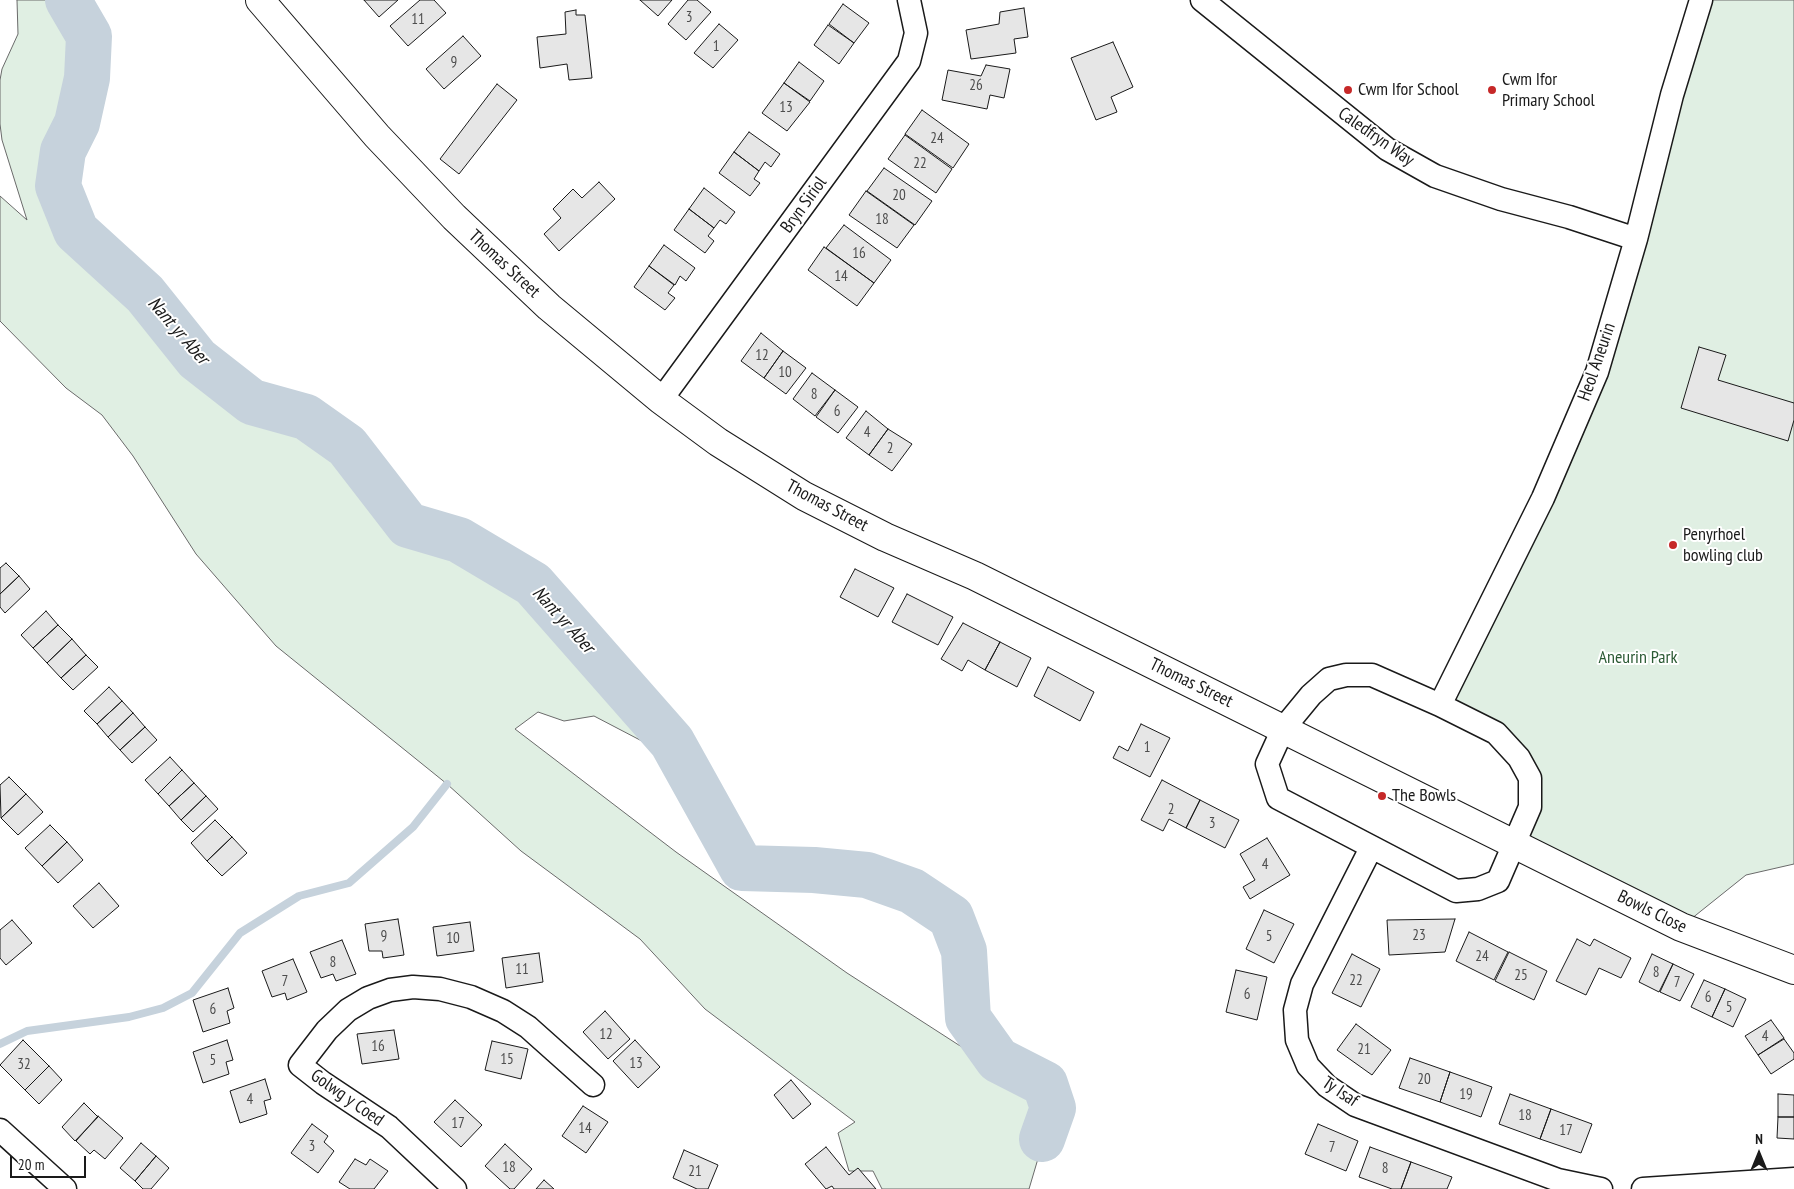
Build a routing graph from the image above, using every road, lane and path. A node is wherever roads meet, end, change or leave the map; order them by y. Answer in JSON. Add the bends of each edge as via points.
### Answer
{"nodes":[{"id":1,"x":260,"y":0,"type":"edge"},
{"id":2,"x":909,"y":0,"type":"edge"},
{"id":3,"x":1202,"y":0,"type":"edge"},
{"id":4,"x":1700,"y":0,"type":"edge"},
{"id":5,"x":1636,"y":239,"type":"junction"},
{"id":6,"x":661,"y":400,"type":"junction"},
{"id":7,"x":1440,"y":705,"type":"junction"},
{"id":8,"x":1283,"y":729,"type":"junction"},
{"id":9,"x":1514,"y":844,"type":"junction"},
{"id":10,"x":1371,"y":848,"type":"junction"},
{"id":11,"x":1794,"y":970,"type":"edge"},
{"id":12,"x":593,"y":1085,"type":"dead end"},
{"id":13,"x":0,"y":1130,"type":"edge"},
{"id":14,"x":1794,"y":1179,"type":"edge"},
{"id":15,"x":65,"y":1189,"type":"edge"},
{"id":16,"x":455,"y":1189,"type":"edge"},
{"id":17,"x":1601,"y":1189,"type":"edge"},
{"id":18,"x":1643,"y":1189,"type":"edge"}],
"edges":[{"from":1,"to":6,"type":"main road","name":"Thomas Street","via":[[377,136],[454,217],[550,307]]},
{"from":2,"to":6,"type":"street","name":"Bryn Siriol","via":[[916,33],[909,61]]},
{"from":3,"to":5,"type":"street","name":"Caledfryn Way","via":[[1387,149],[1427,171],[1501,199]]},
{"from":4,"to":5,"type":"street","name":"Heol Aneurin"},
{"from":5,"to":7,"type":"street","name":"Heol Aneurin","via":[[1597,372],[1543,498]]},
{"from":6,"to":8,"type":"main road","name":"Thomas Street","via":[[718,442],[804,496],[885,537],[975,576]]},
{"from":7,"to":8,"type":"street","via":[[1372,676],[1346,675],[1329,679]]},
{"from":7,"to":9,"type":"street","via":[[1496,733],[1519,758],[1530,778],[1530,807]]},
{"from":8,"to":9,"type":"main road","name":"Thomas Street"},
{"from":8,"to":10,"type":"street","via":[[1267,764],[1278,798]]},
{"from":9,"to":10,"type":"street","via":[[1498,880],[1478,890],[1456,891]]},
{"from":9,"to":11,"type":"main road","name":"Bowls Close","via":[[1681,928]]},
{"from":10,"to":17,"type":"street","name":"Ty Isaf","via":[[1302,984],[1295,1020],[1297,1040],[1308,1066],[1326,1086],[1355,1105],[1558,1180]]},
{"from":12,"to":16,"type":"street","name":"Golwg y Coed","via":[[528,1027],[503,1011],[471,997],[440,989],[413,987],[390,990],[348,1010],[327,1030],[300,1065],[389,1127]]},
{"from":13,"to":15,"type":"street"},
{"from":14,"to":18,"type":"street"}]}
